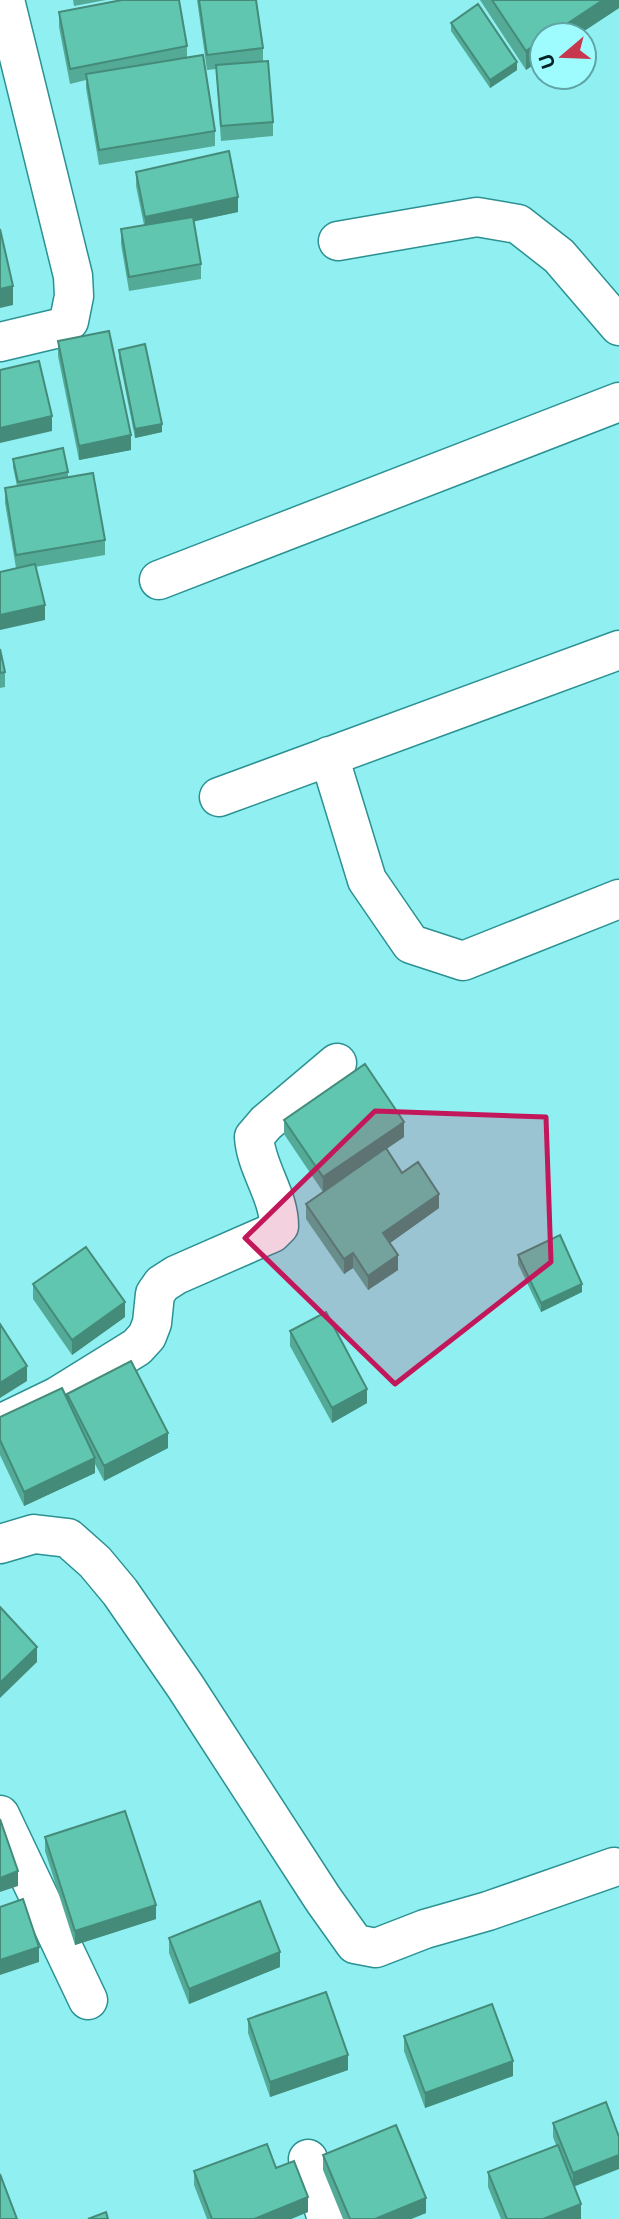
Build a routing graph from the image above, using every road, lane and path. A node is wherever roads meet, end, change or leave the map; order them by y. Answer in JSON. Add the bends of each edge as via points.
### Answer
{"nodes":[{"id":1,"x":5,"y":0,"type":"edge"},
{"id":2,"x":338,"y":241,"type":"dead end"},
{"id":3,"x":619,"y":326,"type":"edge"},
{"id":4,"x":0,"y":342,"type":"edge"},
{"id":5,"x":619,"y":402,"type":"edge"},
{"id":6,"x":159,"y":580,"type":"dead end"},
{"id":7,"x":619,"y":650,"type":"edge"},
{"id":8,"x":329,"y":756,"type":"junction"},
{"id":9,"x":219,"y":797,"type":"dead end"},
{"id":10,"x":619,"y":899,"type":"edge"},
{"id":11,"x":337,"y":1063,"type":"dead end"},
{"id":12,"x":0,"y":1424,"type":"edge"},
{"id":13,"x":0,"y":1544,"type":"edge"},
{"id":14,"x":0,"y":1815,"type":"edge"},
{"id":15,"x":614,"y":1867,"type":"dead end"},
{"id":16,"x":88,"y":2000,"type":"dead end"},
{"id":17,"x":308,"y":2159,"type":"dead end"},
{"id":18,"x":327,"y":2219,"type":"edge"}],
"edges":[{"from":1,"to":4,"type":"street","via":[[73,276],[74,296],[69,321],[59,328]]},
{"from":2,"to":3,"type":"street","via":[[477,217],[518,224],[559,256]]},
{"from":5,"to":6,"type":"street"},
{"from":7,"to":8,"type":"street"},
{"from":8,"to":9,"type":"street"},
{"from":8,"to":10,"type":"street","via":[[367,880],[411,944],[463,961]]},
{"from":11,"to":12,"type":"street","via":[[254,1137],[255,1153],[279,1213],[279,1227],[162,1284],[155,1294],[147,1336],[137,1346],[58,1396]]},
{"from":13,"to":15,"type":"street","via":[[34,1534],[68,1538],[95,1562],[193,1697],[355,1944],[376,1948]]},
{"from":14,"to":16,"type":"street"},
{"from":17,"to":18,"type":"street"}]}
